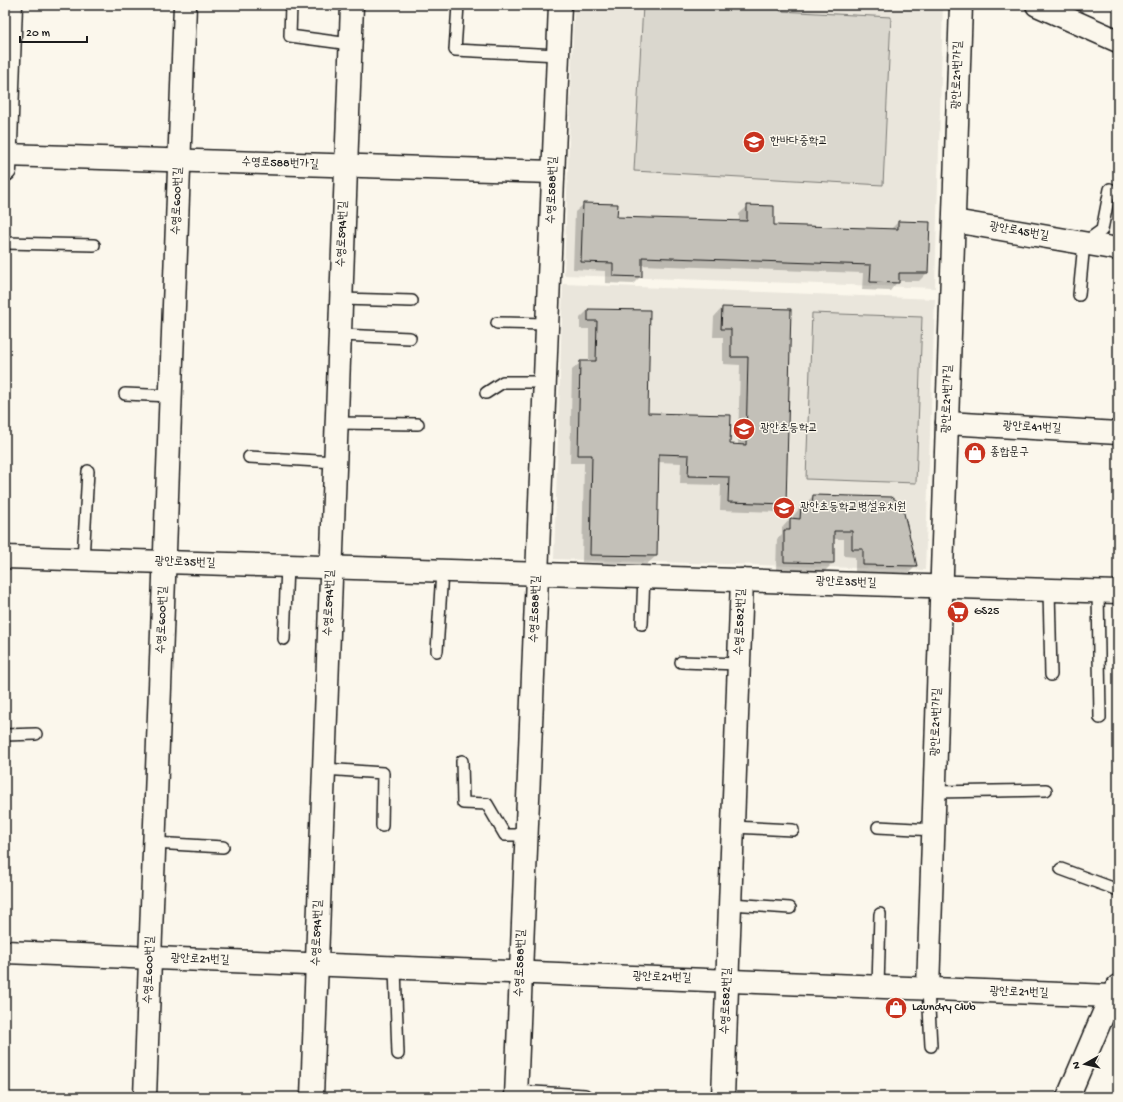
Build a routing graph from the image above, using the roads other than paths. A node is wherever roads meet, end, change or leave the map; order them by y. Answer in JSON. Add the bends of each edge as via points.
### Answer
{"nodes":[{"id":1,"x":11,"y":5,"type":"edge"},
{"id":2,"x":185,"y":5,"type":"edge"},
{"id":3,"x":291,"y":5,"type":"edge"},
{"id":4,"x":352,"y":5,"type":"edge"},
{"id":5,"x":458,"y":5,"type":"edge"},
{"id":6,"x":560,"y":5,"type":"edge"},
{"id":7,"x":961,"y":5,"type":"edge"},
{"id":8,"x":1037,"y":5,"type":"edge"},
{"id":9,"x":1064,"y":10,"type":"edge"},
{"id":10,"x":1118,"y":41,"type":"edge"},
{"id":11,"x":350,"y":44,"type":"junction"},
{"id":12,"x":558,"y":55,"type":"junction"},
{"id":13,"x":5,"y":160,"type":"edge"},
{"id":14,"x":180,"y":161,"type":"junction"},
{"id":15,"x":346,"y":166,"type":"junction"},
{"id":16,"x":553,"y":172,"type":"junction"},
{"id":17,"x":1110,"y":189,"type":"dead end"},
{"id":18,"x":954,"y":221,"type":"junction"},
{"id":19,"x":5,"y":243,"type":"edge"},
{"id":20,"x":1084,"y":244,"type":"junction"},
{"id":21,"x":94,"y":245,"type":"dead end"},
{"id":22,"x":1118,"y":249,"type":"edge"},
{"id":23,"x":1079,"y":295,"type":"dead end"},
{"id":24,"x":341,"y":299,"type":"junction"},
{"id":25,"x":412,"y":301,"type":"dead end"},
{"id":26,"x":497,"y":323,"type":"dead end"},
{"id":27,"x":547,"y":324,"type":"junction"},
{"id":28,"x":340,"y":335,"type":"junction"},
{"id":29,"x":410,"y":338,"type":"dead end"},
{"id":30,"x":545,"y":382,"type":"junction"},
{"id":31,"x":486,"y":393,"type":"dead end"},
{"id":32,"x":125,"y":394,"type":"dead end"},
{"id":33,"x":171,"y":396,"type":"junction"},
{"id":34,"x":336,"y":423,"type":"junction"},
{"id":35,"x":947,"y":423,"type":"junction"},
{"id":36,"x":418,"y":424,"type":"dead end"},
{"id":37,"x":1118,"y":433,"type":"edge"},
{"id":38,"x":249,"y":457,"type":"dead end"},
{"id":39,"x":335,"y":462,"type":"junction"},
{"id":40,"x":88,"y":471,"type":"dead end"},
{"id":41,"x":5,"y":557,"type":"edge"},
{"id":42,"x":84,"y":560,"type":"junction"},
{"id":43,"x":165,"y":562,"type":"junction"},
{"id":44,"x":287,"y":566,"type":"junction"},
{"id":45,"x":331,"y":567,"type":"junction"},
{"id":46,"x":442,"y":571,"type":"junction"},
{"id":47,"x":537,"y":574,"type":"junction"},
{"id":48,"x":644,"y":577,"type":"junction"},
{"id":49,"x":742,"y":580,"type":"junction"},
{"id":50,"x":942,"y":586,"type":"junction"},
{"id":51,"x":1049,"y":590,"type":"junction"},
{"id":52,"x":1108,"y":591,"type":"edge"},
{"id":53,"x":642,"y":624,"type":"dead end"},
{"id":54,"x":284,"y":639,"type":"dead end"},
{"id":55,"x":437,"y":651,"type":"dead end"},
{"id":56,"x":681,"y":662,"type":"dead end"},
{"id":57,"x":739,"y":664,"type":"junction"},
{"id":58,"x":1051,"y":675,"type":"dead end"},
{"id":59,"x":1100,"y":718,"type":"dead end"},
{"id":60,"x":36,"y":734,"type":"dead end"},
{"id":61,"x":5,"y":735,"type":"edge"},
{"id":62,"x":462,"y":761,"type":"dead end"},
{"id":63,"x":324,"y":768,"type":"junction"},
{"id":64,"x":1046,"y":790,"type":"dead end"},
{"id":65,"x":935,"y":792,"type":"junction"},
{"id":66,"x":382,"y":826,"type":"dead end"},
{"id":67,"x":733,"y":827,"type":"junction"},
{"id":68,"x":878,"y":827,"type":"dead end"},
{"id":69,"x":793,"y":830,"type":"dead end"},
{"id":70,"x":934,"y":830,"type":"junction"},
{"id":71,"x":527,"y":835,"type":"junction"},
{"id":72,"x":154,"y":843,"type":"junction"},
{"id":73,"x":223,"y":847,"type":"dead end"},
{"id":74,"x":1061,"y":869,"type":"dead end"},
{"id":75,"x":1118,"y":890,"type":"edge"},
{"id":76,"x":730,"y":904,"type":"junction"},
{"id":77,"x":790,"y":908,"type":"dead end"},
{"id":78,"x":880,"y":914,"type":"dead end"},
{"id":79,"x":5,"y":952,"type":"edge"},
{"id":80,"x":150,"y":958,"type":"junction"},
{"id":81,"x":317,"y":964,"type":"junction"},
{"id":82,"x":395,"y":968,"type":"junction"},
{"id":83,"x":521,"y":973,"type":"junction"},
{"id":84,"x":728,"y":981,"type":"junction"},
{"id":85,"x":878,"y":987,"type":"junction"},
{"id":86,"x":928,"y":989,"type":"junction"},
{"id":87,"x":1114,"y":991,"type":"edge"},
{"id":88,"x":931,"y":1046,"type":"dead end"},
{"id":89,"x":398,"y":1054,"type":"dead end"},
{"id":90,"x":516,"y":1094,"type":"edge"},
{"id":91,"x":585,"y":1096,"type":"dead end"},
{"id":92,"x":145,"y":1097,"type":"edge"},
{"id":93,"x":312,"y":1097,"type":"edge"},
{"id":94,"x":723,"y":1097,"type":"edge"},
{"id":95,"x":1068,"y":1097,"type":"edge"}],
"edges":[{"from":1,"to":13,"type":"street"},
{"from":2,"to":14,"type":"street","name":"수영로600번길"},
{"from":3,"to":11,"type":"lane","via":[[290,36]]},
{"from":4,"to":11,"type":"street","name":"수영로594번길"},
{"from":5,"to":12,"type":"lane","via":[[455,50]]},
{"from":6,"to":12,"type":"street","name":"수영로588번길"},
{"from":7,"to":18,"type":"street","name":"광안로21번가길"},
{"from":8,"to":9,"type":"street"},
{"from":9,"to":10,"type":"street"},
{"from":11,"to":15,"type":"street","name":"수영로594번길"},
{"from":12,"to":16,"type":"street","name":"수영로588번길"},
{"from":13,"to":14,"type":"street","name":"수영로588번가길"},
{"from":14,"to":15,"type":"street","name":"수영로588번가길"},
{"from":14,"to":33,"type":"street","name":"수영로600번길"},
{"from":15,"to":16,"type":"street","name":"수영로588번가길"},
{"from":15,"to":24,"type":"street","name":"수영로594번길"},
{"from":16,"to":27,"type":"street","name":"수영로588번길"},
{"from":17,"to":20,"type":"lane","via":[[1102,230]]},
{"from":18,"to":20,"type":"street","name":"광안로45번길"},
{"from":18,"to":35,"type":"street","name":"광안로21번가길"},
{"from":19,"to":21,"type":"lane"},
{"from":20,"to":22,"type":"street","name":"광안로45번길"},
{"from":20,"to":23,"type":"lane"},
{"from":24,"to":25,"type":"lane"},
{"from":24,"to":28,"type":"street","name":"수영로594번길"},
{"from":26,"to":27,"type":"lane"},
{"from":27,"to":30,"type":"street","name":"수영로588번길"},
{"from":28,"to":29,"type":"lane"},
{"from":28,"to":34,"type":"street","name":"수영로594번길"},
{"from":30,"to":31,"type":"lane","via":[[503,382]]},
{"from":30,"to":47,"type":"street","name":"수영로588번길"},
{"from":32,"to":33,"type":"lane"},
{"from":33,"to":43,"type":"street","name":"수영로600번길"},
{"from":34,"to":36,"type":"lane"},
{"from":34,"to":39,"type":"street","name":"수영로594번길"},
{"from":35,"to":37,"type":"street","name":"광안로41번길"},
{"from":35,"to":50,"type":"street","name":"광안로21번가길"},
{"from":38,"to":39,"type":"lane"},
{"from":39,"to":45,"type":"street","name":"수영로594번길"},
{"from":40,"to":42,"type":"lane"},
{"from":41,"to":42,"type":"street","name":"광안로35번길"},
{"from":42,"to":43,"type":"street","name":"광안로35번길"},
{"from":43,"to":44,"type":"street","name":"광안로35번길"},
{"from":43,"to":72,"type":"street","name":"수영로600번길"},
{"from":44,"to":45,"type":"street","name":"광안로35번길"},
{"from":44,"to":54,"type":"lane"},
{"from":45,"to":46,"type":"street","name":"광안로35번길"},
{"from":45,"to":63,"type":"street","name":"수영로594번길"},
{"from":46,"to":47,"type":"street","name":"광안로35번길"},
{"from":46,"to":55,"type":"lane"},
{"from":47,"to":48,"type":"street","name":"광안로35번길"},
{"from":47,"to":71,"type":"street","name":"수영로588번길"},
{"from":48,"to":49,"type":"street","name":"광안로35번길"},
{"from":48,"to":53,"type":"lane"},
{"from":49,"to":50,"type":"street","name":"광안로35번길"},
{"from":49,"to":57,"type":"street","name":"수영로582번길"},
{"from":50,"to":51,"type":"street","name":"광안로35번길"},
{"from":50,"to":65,"type":"street","name":"광안로21번가길"},
{"from":51,"to":52,"type":"street","name":"광안로35번길"},
{"from":51,"to":58,"type":"lane"},
{"from":52,"to":59,"type":"lane","name":"광안로35번길"},
{"from":56,"to":57,"type":"lane","name":"수영로582번길"},
{"from":57,"to":67,"type":"street","name":"수영로582번길"},
{"from":60,"to":61,"type":"lane"},
{"from":62,"to":71,"type":"lane","via":[[463,803],[487,804],[505,835]]},
{"from":63,"to":66,"type":"lane","via":[[383,773]]},
{"from":63,"to":81,"type":"street","name":"수영로594번길"},
{"from":64,"to":65,"type":"lane"},
{"from":65,"to":70,"type":"street","name":"광안로21번가길"},
{"from":67,"to":69,"type":"lane"},
{"from":67,"to":76,"type":"street","name":"수영로582번길"},
{"from":68,"to":70,"type":"lane"},
{"from":70,"to":86,"type":"street","name":"광안로21번가길"},
{"from":71,"to":83,"type":"street","name":"수영로588번길"},
{"from":72,"to":73,"type":"lane"},
{"from":72,"to":80,"type":"street","name":"수영로600번길"},
{"from":74,"to":75,"type":"lane"},
{"from":76,"to":77,"type":"lane"},
{"from":76,"to":84,"type":"street","name":"수영로582번길"},
{"from":78,"to":85,"type":"lane"},
{"from":79,"to":80,"type":"street","name":"광안로21번길"},
{"from":80,"to":81,"type":"street","name":"광안로21번길"},
{"from":80,"to":92,"type":"street","name":"수영로600번길"},
{"from":81,"to":82,"type":"street","name":"광안로21번길"},
{"from":81,"to":93,"type":"street","name":"수영로594번길"},
{"from":82,"to":83,"type":"street","name":"광안로21번길"},
{"from":82,"to":89,"type":"lane"},
{"from":83,"to":84,"type":"street","name":"광안로21번길"},
{"from":83,"to":90,"type":"street","name":"수영로588번길"},
{"from":84,"to":85,"type":"street","name":"광안로21번길"},
{"from":84,"to":94,"type":"street","name":"수영로582번길"},
{"from":85,"to":86,"type":"street","name":"광안로21번길"},
{"from":86,"to":87,"type":"street","name":"광안로21번길"},
{"from":86,"to":88,"type":"lane"},
{"from":87,"to":95,"type":"street"},
{"from":90,"to":91,"type":"lane","name":"수영로588번길"}]}
